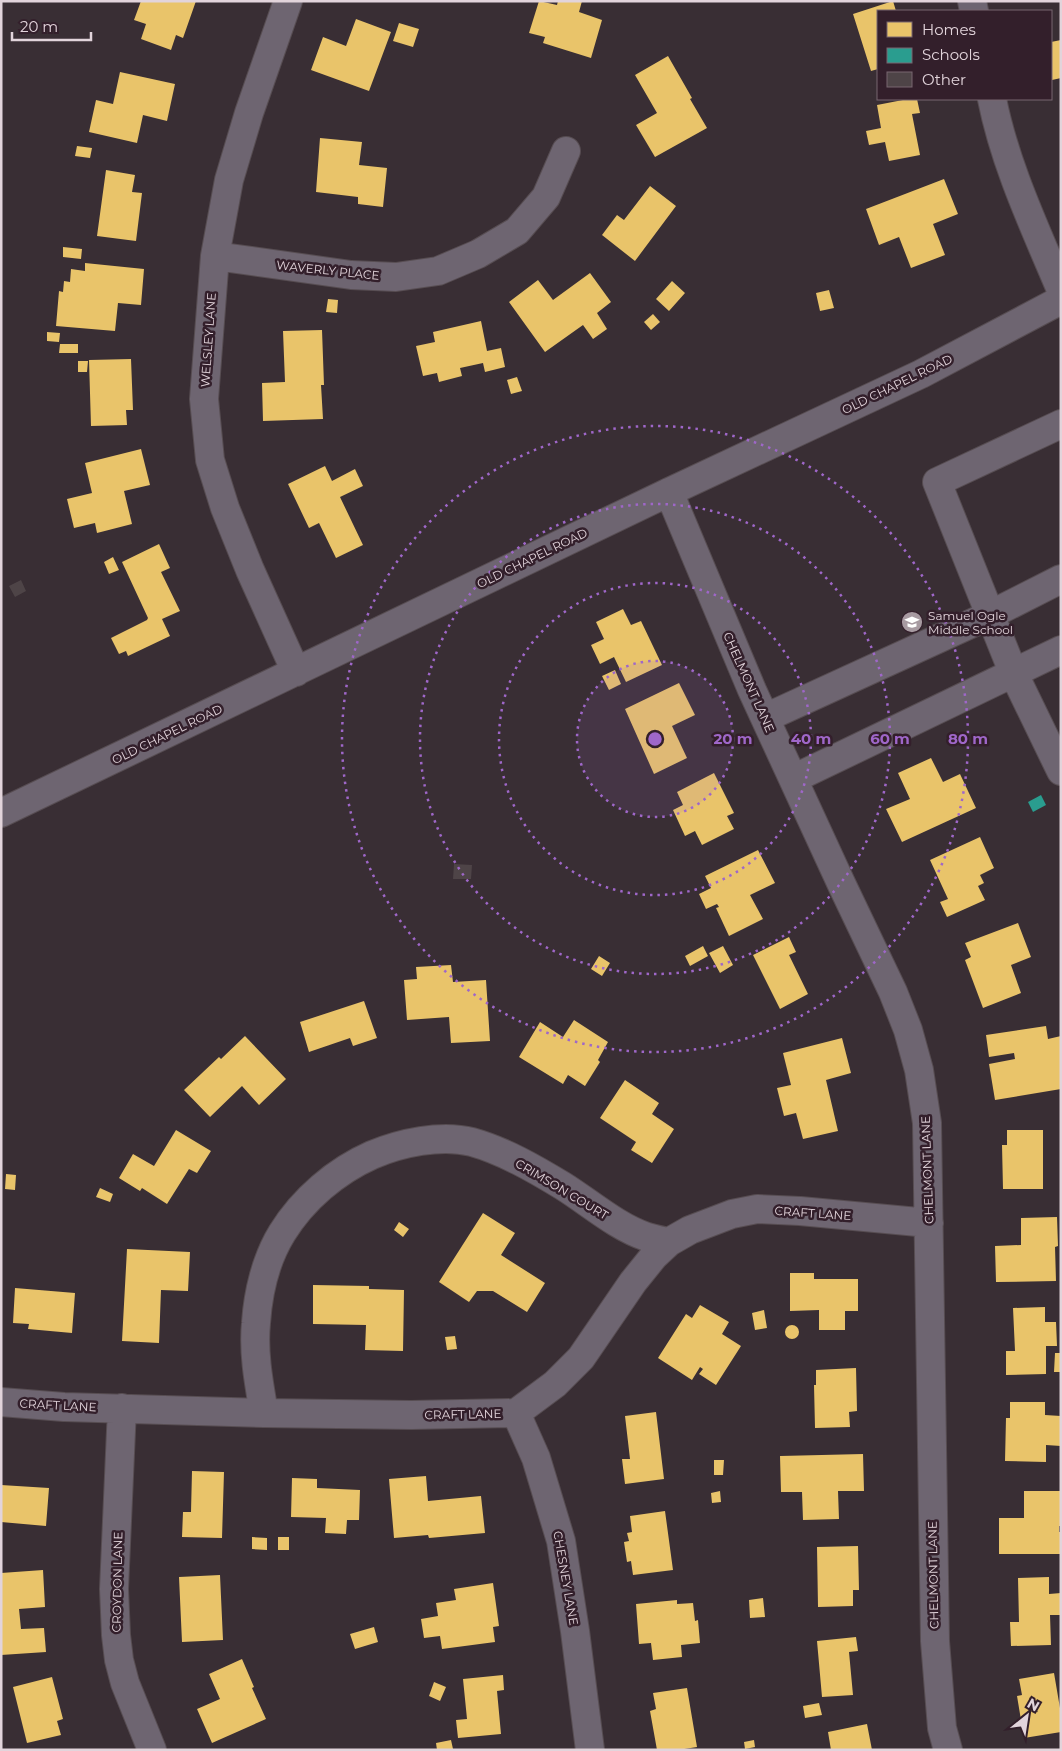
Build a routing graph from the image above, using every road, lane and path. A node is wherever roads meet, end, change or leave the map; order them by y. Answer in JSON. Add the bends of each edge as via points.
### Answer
{"nodes":[{"id":1,"x":288,"y":1,"type":"edge"},
{"id":2,"x":992,"y":100,"type":"edge"},
{"id":3,"x":566,"y":151,"type":"dead end"},
{"id":4,"x":215,"y":256,"type":"junction"},
{"id":5,"x":1061,"y":290,"type":"edge"},
{"id":6,"x":1061,"y":300,"type":"edge"},
{"id":7,"x":1061,"y":424,"type":"edge"},
{"id":8,"x":669,"y":492,"type":"junction"},
{"id":9,"x":1061,"y":579,"type":"edge"},
{"id":10,"x":990,"y":615,"type":"junction"},
{"id":11,"x":1061,"y":650,"type":"edge"},
{"id":12,"x":296,"y":672,"type":"junction"},
{"id":13,"x":1014,"y":672,"type":"junction"},
{"id":14,"x":765,"y":718,"type":"junction"},
{"id":15,"x":1061,"y":771,"type":"edge"},
{"id":16,"x":793,"y":779,"type":"junction"},
{"id":17,"x":1,"y":813,"type":"edge"},
{"id":18,"x":929,"y":1223,"type":"junction"},
{"id":19,"x":669,"y":1242,"type":"junction"},
{"id":20,"x":1,"y":1402,"type":"edge"},
{"id":21,"x":122,"y":1408,"type":"junction"},
{"id":22,"x":264,"y":1413,"type":"junction"},
{"id":23,"x":516,"y":1413,"type":"junction"},
{"id":24,"x":152,"y":1750,"type":"edge"},
{"id":25,"x":590,"y":1750,"type":"edge"},
{"id":26,"x":948,"y":1750,"type":"edge"}],
"edges":[{"from":1,"to":4,"type":"street","name":"WELSLEY LANE","via":[[229,180]]},
{"from":2,"to":5,"type":"street","via":[[1015,182]]},
{"from":3,"to":4,"type":"street","name":"WAVERLY PLACE","via":[[546,197],[517,231],[478,254],[438,271],[396,277],[351,275]]},
{"from":4,"to":12,"type":"street","name":"WELSLEY LANE","via":[[204,399],[210,460],[239,543]]},
{"from":6,"to":8,"type":"street","name":"OLD CHAPEL ROAD","via":[[921,374]]},
{"from":7,"to":10,"type":"street","via":[[938,482]]},
{"from":8,"to":12,"type":"street","name":"OLD CHAPEL ROAD"},
{"from":8,"to":14,"type":"street","name":"CHELMONT LANE"},
{"from":9,"to":10,"type":"street"},
{"from":10,"to":13,"type":"street"},
{"from":10,"to":14,"type":"street"},
{"from":11,"to":13,"type":"street"},
{"from":12,"to":17,"type":"street","name":"OLD CHAPEL ROAD"},
{"from":13,"to":15,"type":"street"},
{"from":13,"to":16,"type":"street"},
{"from":14,"to":16,"type":"street","name":"CHELMONT LANE"},
{"from":16,"to":18,"type":"street","name":"CHELMONT LANE","via":[[908,1030],[919,1070],[927,1123]]},
{"from":18,"to":19,"type":"street","name":"CRAFT LANE","via":[[757,1209],[710,1221]]},
{"from":18,"to":26,"type":"street","name":"CHELMONT LANE","via":[[935,1641],[942,1728]]},
{"from":19,"to":22,"type":"street","name":"CRIMSON COURT","via":[[632,1231],[562,1186],[497,1151],[470,1142],[446,1140],[391,1147],[360,1161],[327,1182],[282,1233],[269,1260],[256,1324],[257,1371]]},
{"from":19,"to":23,"type":"street","name":"CRAFT LANE","via":[[633,1282],[581,1358],[555,1384]]},
{"from":20,"to":21,"type":"street","name":"CRAFT LANE"},
{"from":21,"to":22,"type":"street","name":"CRAFT LANE"},
{"from":21,"to":24,"type":"street","name":"CROYDON LANE","via":[[114,1589],[116,1635],[125,1683]]},
{"from":22,"to":23,"type":"street","name":"CRAFT LANE"},
{"from":23,"to":25,"type":"street","name":"CHESNEY LANE","via":[[536,1458],[561,1540]]}]}
